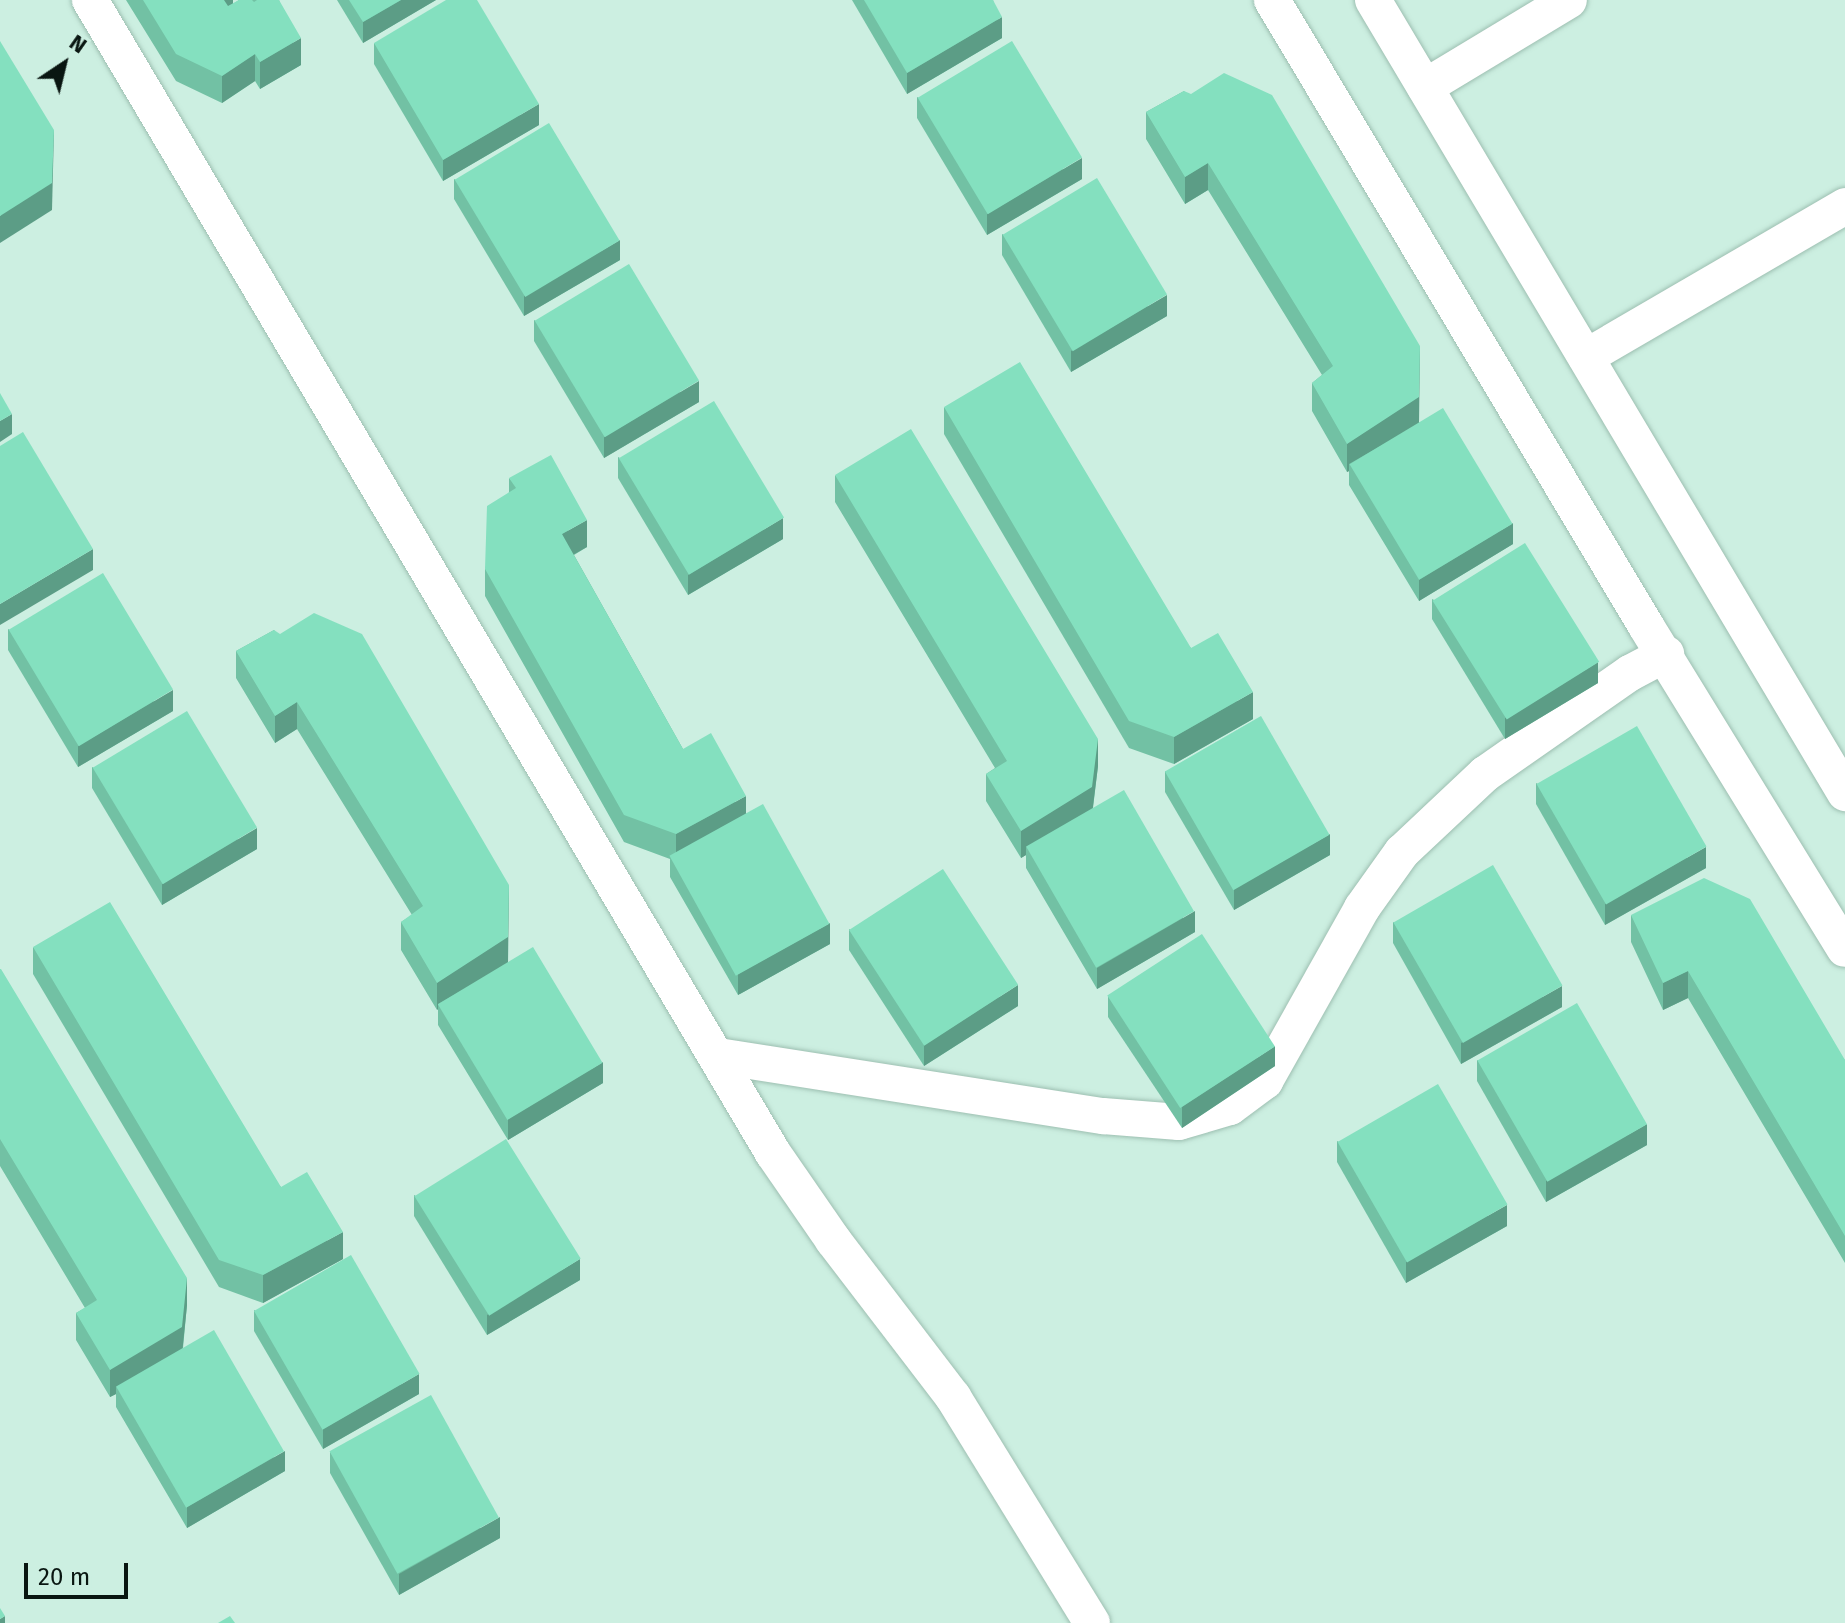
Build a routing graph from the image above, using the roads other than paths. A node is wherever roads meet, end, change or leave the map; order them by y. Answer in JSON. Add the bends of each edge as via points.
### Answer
{"nodes":[{"id":1,"x":90,"y":0,"type":"edge"},
{"id":2,"x":1272,"y":0,"type":"edge"},
{"id":3,"x":1373,"y":0,"type":"edge"},
{"id":4,"x":1569,"y":0,"type":"edge"},
{"id":5,"x":1425,"y":87,"type":"junction"},
{"id":6,"x":1845,"y":206,"type":"edge"},
{"id":7,"x":1586,"y":357,"type":"junction"},
{"id":8,"x":1666,"y":654,"type":"junction"},
{"id":9,"x":1845,"y":793,"type":"edge"},
{"id":10,"x":1845,"y":949,"type":"edge"},
{"id":11,"x":718,"y":1056,"type":"junction"},
{"id":12,"x":1092,"y":1623,"type":"edge"}],
"edges":[{"from":1,"to":11,"type":"street"},
{"from":2,"to":8,"type":"street"},
{"from":3,"to":5,"type":"street"},
{"from":4,"to":5,"type":"street"},
{"from":5,"to":7,"type":"street"},
{"from":6,"to":7,"type":"street"},
{"from":7,"to":9,"type":"street"},
{"from":8,"to":10,"type":"street"},
{"from":8,"to":11,"type":"street","via":[[1630,673],[1485,774],[1402,852],[1362,908],[1265,1081],[1230,1107],[1179,1122],[1103,1116]]},
{"from":11,"to":12,"type":"street","via":[[773,1153],[953,1397]]}]}
